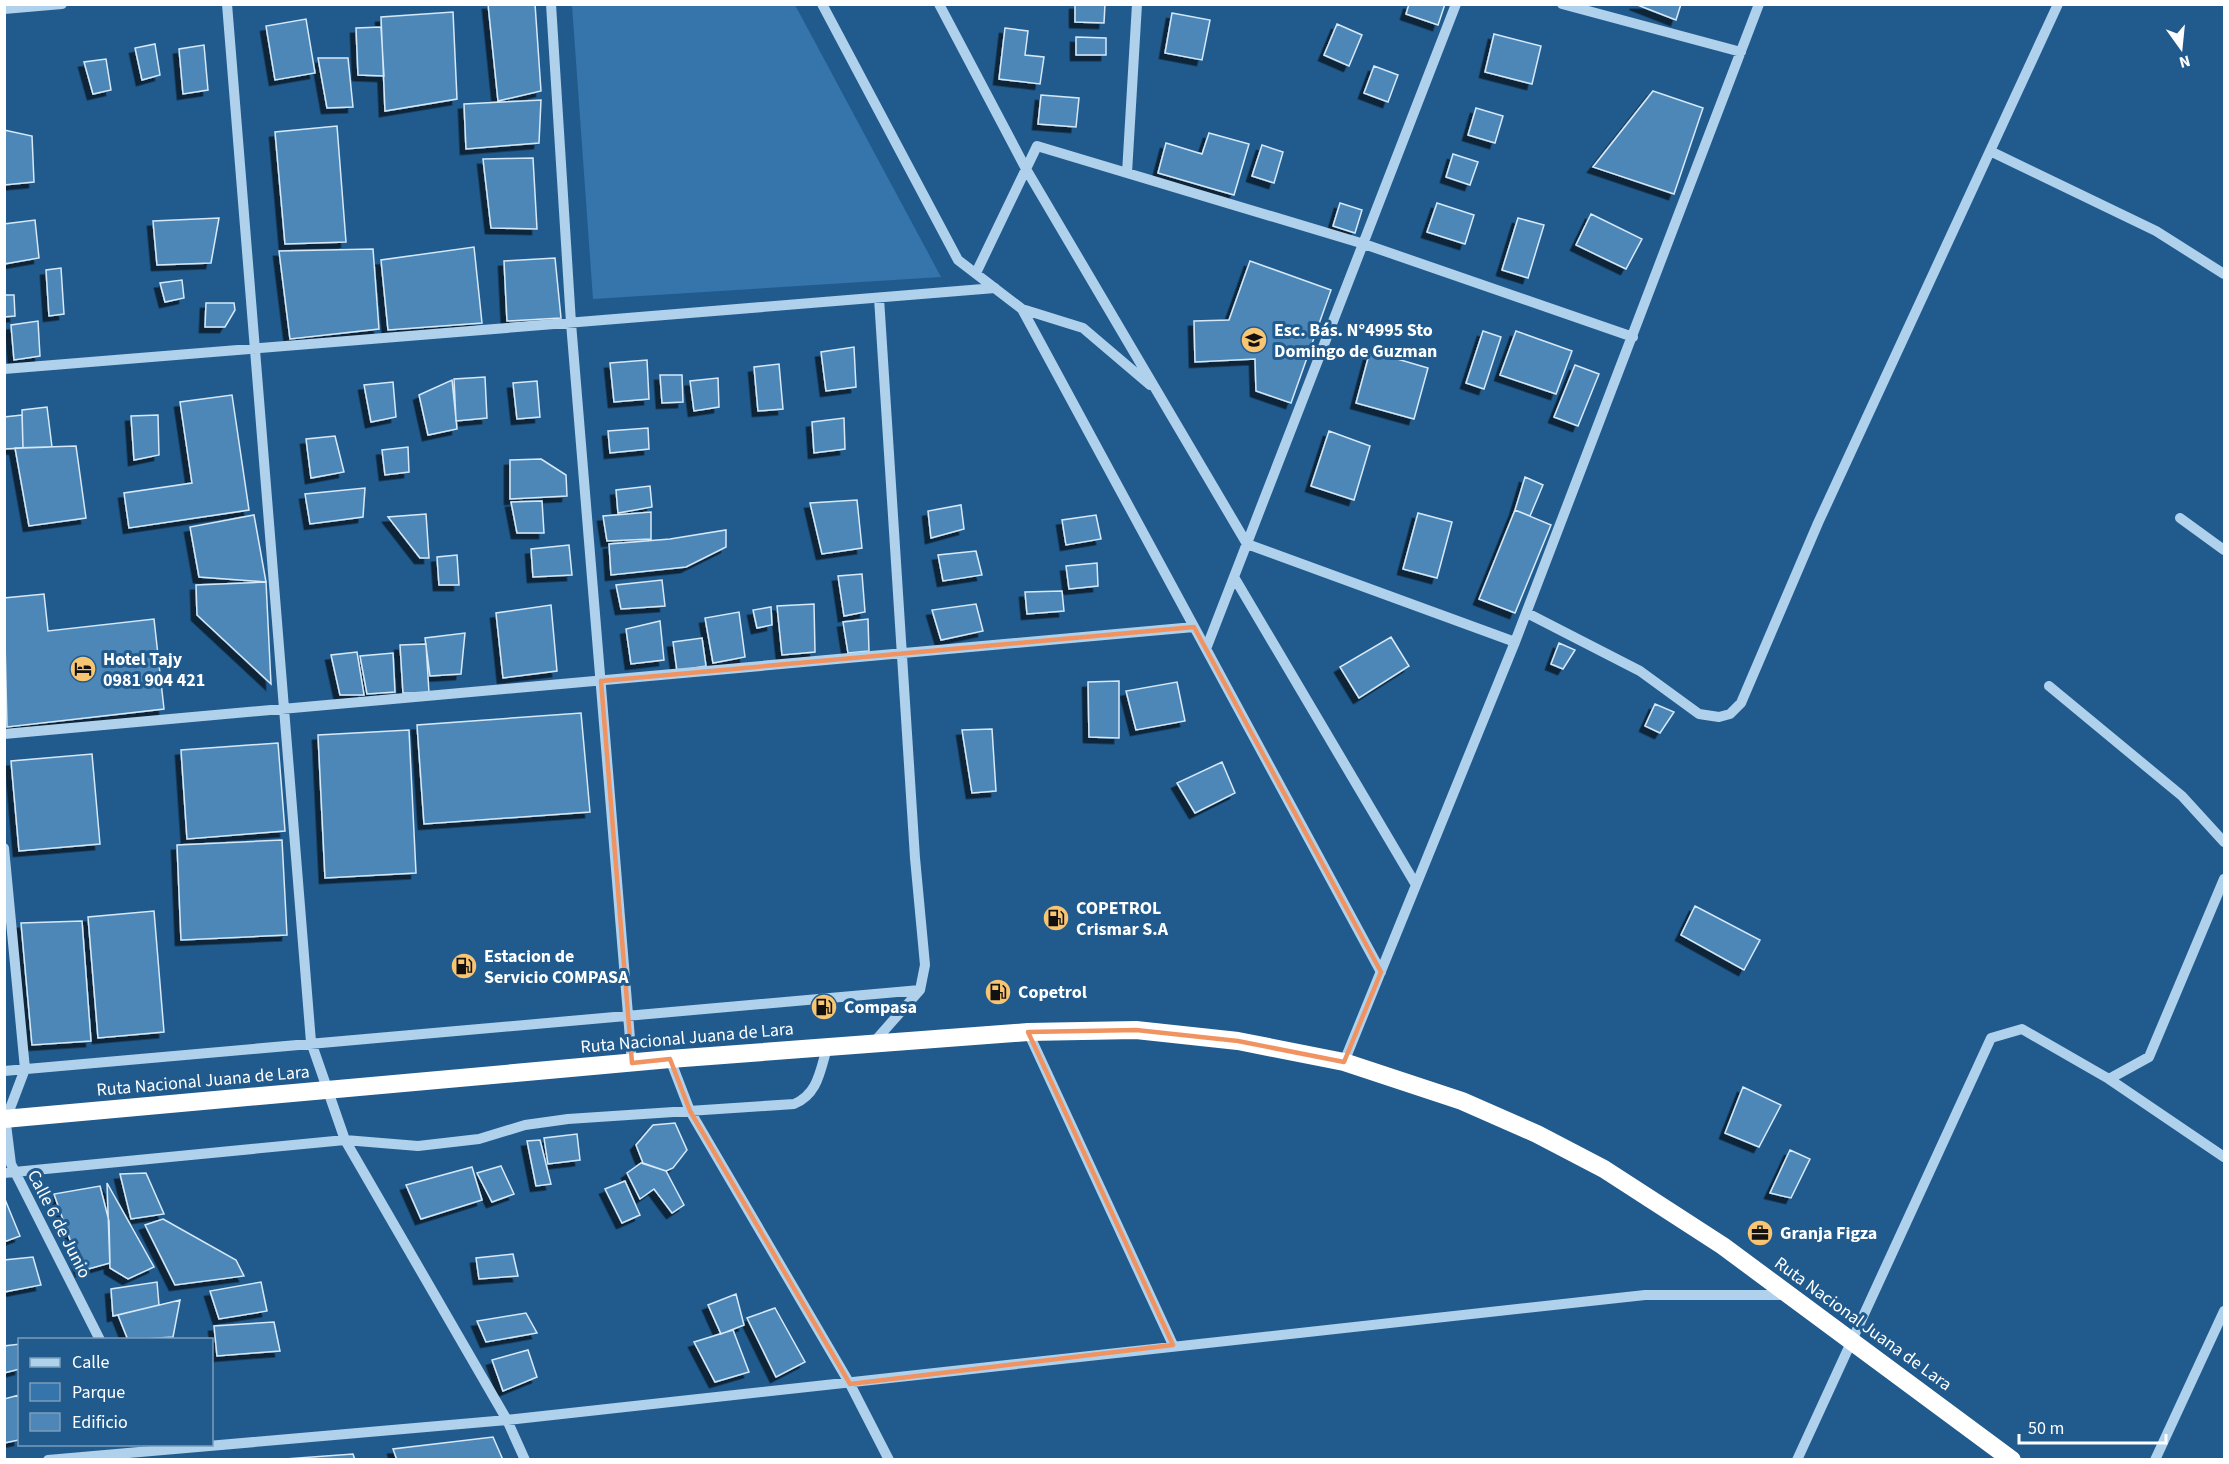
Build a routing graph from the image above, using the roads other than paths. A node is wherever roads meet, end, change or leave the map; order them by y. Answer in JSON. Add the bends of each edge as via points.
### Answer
{"nodes":[{"id":1,"x":62,"y":4,"type":"edge"},
{"id":2,"x":227,"y":4,"type":"edge"},
{"id":3,"x":551,"y":4,"type":"edge"},
{"id":4,"x":822,"y":4,"type":"edge"},
{"id":5,"x":939,"y":4,"type":"edge"},
{"id":6,"x":1137,"y":4,"type":"edge"},
{"id":7,"x":1456,"y":4,"type":"edge"},
{"id":8,"x":1562,"y":4,"type":"edge"},
{"id":9,"x":1759,"y":4,"type":"edge"},
{"id":10,"x":2058,"y":4,"type":"edge"},
{"id":11,"x":4,"y":9,"type":"edge"},
{"id":12,"x":1741,"y":52,"type":"junction"},
{"id":13,"x":1990,"y":151,"type":"junction"},
{"id":14,"x":1026,"y":169,"type":"junction"},
{"id":15,"x":1127,"y":173,"type":"junction"},
{"id":16,"x":1364,"y":244,"type":"junction"},
{"id":17,"x":976,"y":273,"type":"junction"},
{"id":18,"x":2224,"y":273,"type":"edge"},
{"id":19,"x":995,"y":288,"type":"junction"},
{"id":20,"x":879,"y":297,"type":"junction"},
{"id":21,"x":1022,"y":309,"type":"junction"},
{"id":22,"x":571,"y":323,"type":"junction"},
{"id":23,"x":1633,"y":337,"type":"junction"},
{"id":24,"x":255,"y":349,"type":"junction"},
{"id":25,"x":4,"y":369,"type":"edge"},
{"id":26,"x":1157,"y":391,"type":"junction"},
{"id":27,"x":2180,"y":518,"type":"dead end"},
{"id":28,"x":1247,"y":544,"type":"junction"},
{"id":29,"x":2224,"y":550,"type":"edge"},
{"id":30,"x":1234,"y":577,"type":"junction"},
{"id":31,"x":1527,"y":613,"type":"junction"},
{"id":32,"x":1194,"y":627,"type":"junction"},
{"id":33,"x":1515,"y":642,"type":"junction"},
{"id":34,"x":1206,"y":649,"type":"junction"},
{"id":35,"x":902,"y":653,"type":"junction"},
{"id":36,"x":601,"y":681,"type":"junction"},
{"id":37,"x":2049,"y":686,"type":"dead end"},
{"id":38,"x":284,"y":710,"type":"junction"},
{"id":39,"x":4,"y":734,"type":"edge"},
{"id":40,"x":2224,"y":842,"type":"edge"},
{"id":41,"x":4,"y":848,"type":"edge"},
{"id":42,"x":2224,"y":879,"type":"edge"},
{"id":43,"x":1416,"y":885,"type":"junction"},
{"id":44,"x":1381,"y":972,"type":"junction"},
{"id":45,"x":920,"y":990,"type":"junction"},
{"id":46,"x":628,"y":1015,"type":"junction"},
{"id":47,"x":1028,"y":1032,"type":"junction"},
{"id":48,"x":311,"y":1042,"type":"junction"},
{"id":49,"x":874,"y":1042,"type":"junction"},
{"id":50,"x":827,"y":1048,"type":"junction"},
{"id":51,"x":670,"y":1059,"type":"junction"},
{"id":52,"x":1344,"y":1062,"type":"junction"},
{"id":53,"x":632,"y":1063,"type":"junction"},
{"id":54,"x":25,"y":1069,"type":"junction"},
{"id":55,"x":4,"y":1071,"type":"edge"},
{"id":56,"x":2109,"y":1078,"type":"junction"},
{"id":57,"x":327,"y":1091,"type":"junction"},
{"id":58,"x":690,"y":1111,"type":"junction"},
{"id":59,"x":5,"y":1117,"type":"edge"},
{"id":60,"x":345,"y":1140,"type":"junction"},
{"id":61,"x":2224,"y":1157,"type":"edge"},
{"id":62,"x":10,"y":1172,"type":"edge"},
{"id":63,"x":1787,"y":1295,"type":"junction"},
{"id":64,"x":2224,"y":1311,"type":"edge"},
{"id":65,"x":99,"y":1338,"type":"edge"},
{"id":66,"x":1851,"y":1339,"type":"junction"},
{"id":67,"x":1173,"y":1345,"type":"junction"},
{"id":68,"x":850,"y":1384,"type":"junction"},
{"id":69,"x":507,"y":1420,"type":"junction"},
{"id":70,"x":158,"y":1451,"type":"edge"},
{"id":71,"x":48,"y":1460,"type":"edge"},
{"id":72,"x":525,"y":1460,"type":"edge"},
{"id":73,"x":889,"y":1460,"type":"edge"},
{"id":74,"x":1797,"y":1460,"type":"edge"},
{"id":75,"x":2012,"y":1460,"type":"edge"},
{"id":76,"x":2155,"y":1460,"type":"edge"}],
"edges":[{"from":1,"to":11,"type":"street"},
{"from":2,"to":24,"type":"street"},
{"from":3,"to":22,"type":"street"},
{"from":4,"to":17,"type":"street","via":[[958,260]]},
{"from":5,"to":14,"type":"street"},
{"from":6,"to":15,"type":"street"},
{"from":7,"to":16,"type":"street"},
{"from":8,"to":12,"type":"street"},
{"from":9,"to":12,"type":"street"},
{"from":10,"to":13,"type":"street"},
{"from":12,"to":23,"type":"street"},
{"from":13,"to":18,"type":"street","via":[[2156,231]]},
{"from":13,"to":31,"type":"street","via":[[1818,523],[1741,703],[1730,714],[1699,714],[1640,672]]},
{"from":14,"to":15,"type":"street","via":[[1037,146]]},
{"from":14,"to":17,"type":"street"},
{"from":14,"to":26,"type":"street"},
{"from":15,"to":16,"type":"street"},
{"from":16,"to":23,"type":"street"},
{"from":16,"to":28,"type":"street"},
{"from":17,"to":19,"type":"street"},
{"from":19,"to":20,"type":"street"},
{"from":19,"to":21,"type":"street"},
{"from":20,"to":22,"type":"street"},
{"from":20,"to":35,"type":"street"},
{"from":21,"to":26,"type":"street","via":[[1083,328]]},
{"from":21,"to":32,"type":"street"},
{"from":22,"to":24,"type":"street"},
{"from":22,"to":36,"type":"street"},
{"from":23,"to":31,"type":"street"},
{"from":24,"to":25,"type":"street"},
{"from":24,"to":38,"type":"street"},
{"from":26,"to":28,"type":"street"},
{"from":27,"to":29,"type":"street"},
{"from":28,"to":30,"type":"street"},
{"from":28,"to":33,"type":"street"},
{"from":30,"to":34,"type":"street"},
{"from":30,"to":43,"type":"street"},
{"from":31,"to":33,"type":"street"},
{"from":32,"to":34,"type":"street"},
{"from":32,"to":35,"type":"street"},
{"from":33,"to":43,"type":"street"},
{"from":34,"to":44,"type":"street"},
{"from":35,"to":36,"type":"street"},
{"from":35,"to":45,"type":"street","via":[[926,965]]},
{"from":36,"to":38,"type":"street"},
{"from":36,"to":46,"type":"street"},
{"from":37,"to":40,"type":"street","via":[[2182,796]]},
{"from":38,"to":39,"type":"street"},
{"from":38,"to":48,"type":"street"},
{"from":41,"to":54,"type":"street"},
{"from":42,"to":56,"type":"street","via":[[2149,1057]]},
{"from":43,"to":44,"type":"street"},
{"from":44,"to":52,"type":"street"},
{"from":45,"to":46,"type":"street"},
{"from":45,"to":49,"type":"street"},
{"from":46,"to":48,"type":"street"},
{"from":46,"to":53,"type":"street"},
{"from":47,"to":49,"type":"highway","name":"Ruta Nacional Juana de Lara"},
{"from":47,"to":52,"type":"highway","name":"Ruta Nacional Juana de Lara","via":[[1136,1030],[1238,1041]]},
{"from":47,"to":67,"type":"street"},
{"from":48,"to":54,"type":"street"},
{"from":48,"to":57,"type":"street"},
{"from":49,"to":50,"type":"highway","name":"Ruta Nacional Juana de Lara"},
{"from":50,"to":51,"type":"highway","name":"Ruta Nacional Juana de Lara"},
{"from":50,"to":58,"type":"street","via":[[815,1089],[804,1100],[794,1104]]},
{"from":51,"to":53,"type":"highway","name":"Ruta Nacional Juana de Lara"},
{"from":51,"to":58,"type":"street"},
{"from":52,"to":63,"type":"highway","name":"Ruta Nacional Juana de Lara","via":[[1462,1101],[1556,1144],[1665,1206]]},
{"from":53,"to":57,"type":"highway","name":"Ruta Nacional Juana de Lara"},
{"from":54,"to":55,"type":"street"},
{"from":54,"to":59,"type":"street"},
{"from":56,"to":61,"type":"street"},
{"from":56,"to":66,"type":"street","via":[[2022,1029],[1991,1038]]},
{"from":57,"to":59,"type":"highway","name":"Ruta Nacional Juana de Lara"},
{"from":57,"to":60,"type":"street"},
{"from":58,"to":60,"type":"street","via":[[568,1119],[525,1125],[479,1139],[418,1146]]},
{"from":58,"to":68,"type":"street"},
{"from":59,"to":62,"type":"street","name":"Calle 6 de Junio"},
{"from":60,"to":62,"type":"street"},
{"from":60,"to":69,"type":"street"},
{"from":62,"to":65,"type":"street","name":"Calle 6 de Junio"},
{"from":63,"to":66,"type":"highway","name":"Ruta Nacional Juana de Lara"},
{"from":63,"to":67,"type":"street","via":[[1645,1295]]},
{"from":64,"to":76,"type":"street"},
{"from":66,"to":74,"type":"street"},
{"from":66,"to":75,"type":"highway","name":"Ruta Nacional Juana de Lara"},
{"from":67,"to":68,"type":"street"},
{"from":68,"to":69,"type":"street"},
{"from":68,"to":73,"type":"street"},
{"from":69,"to":70,"type":"street"},
{"from":69,"to":72,"type":"street"},
{"from":70,"to":71,"type":"street"}]}
